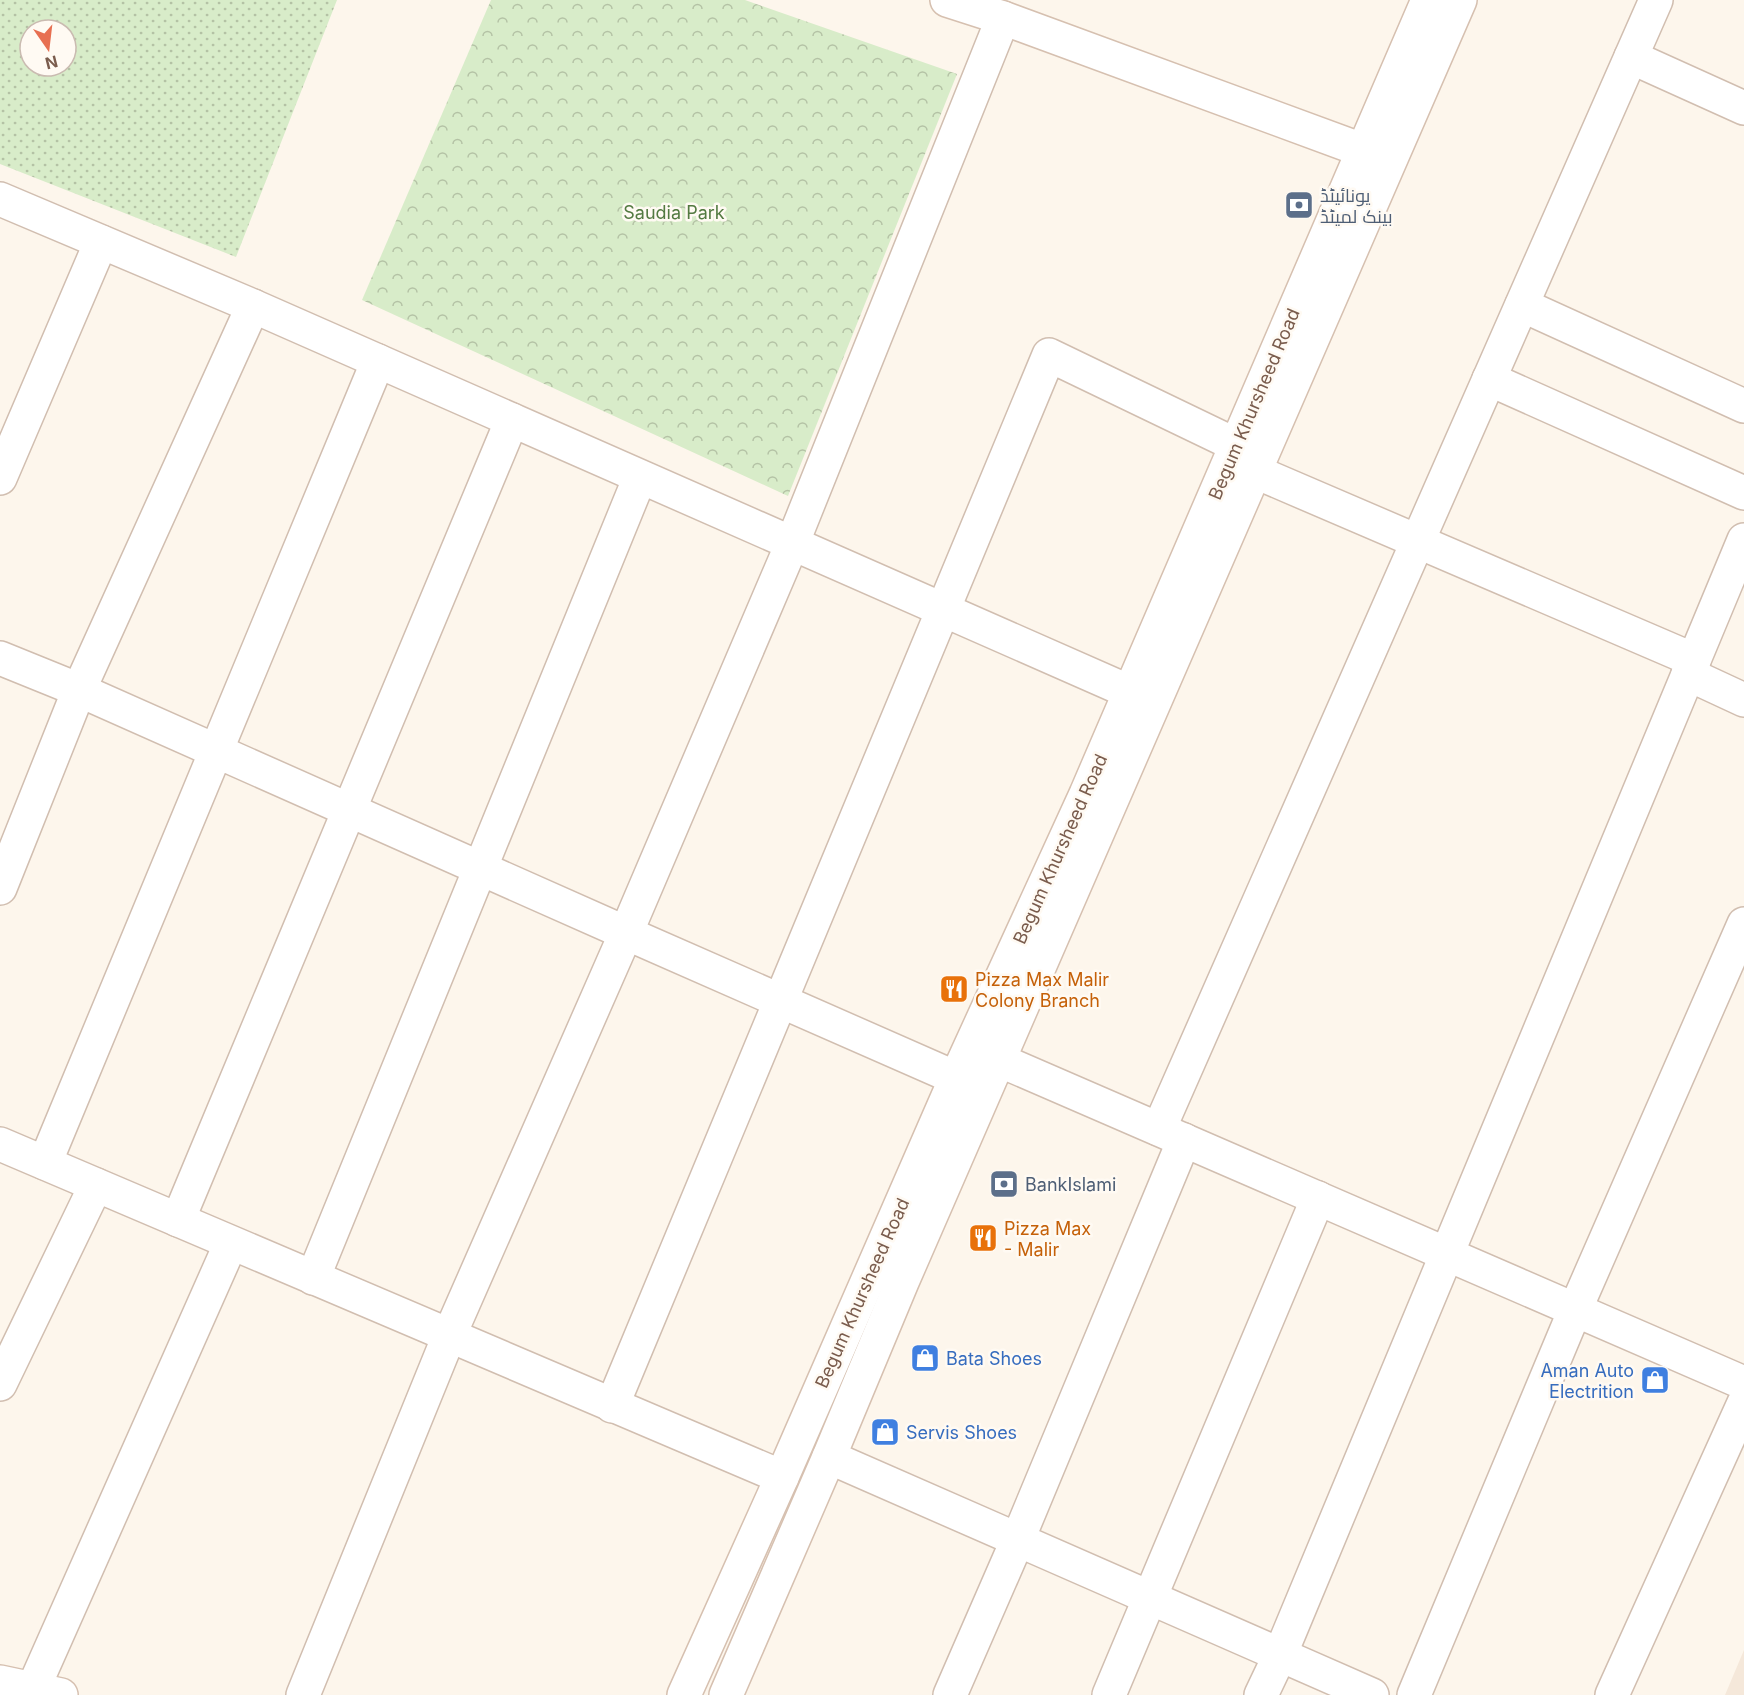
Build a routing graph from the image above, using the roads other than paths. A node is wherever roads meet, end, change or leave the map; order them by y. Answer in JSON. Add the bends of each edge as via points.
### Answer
{"nodes":[{"id":1,"x":947,"y":0,"type":"edge"},
{"id":2,"x":1428,"y":0,"type":"edge"},
{"id":3,"x":1460,"y":0,"type":"edge"},
{"id":4,"x":1656,"y":0,"type":"edge"},
{"id":5,"x":1003,"y":18,"type":"junction"},
{"id":6,"x":1631,"y":57,"type":"junction"},
{"id":7,"x":1744,"y":108,"type":"edge"},
{"id":8,"x":1362,"y":150,"type":"junction"},
{"id":9,"x":0,"y":199,"type":"edge"},
{"id":10,"x":101,"y":242,"type":"junction"},
{"id":11,"x":1522,"y":305,"type":"junction"},
{"id":12,"x":254,"y":306,"type":"junction"},
{"id":13,"x":378,"y":361,"type":"junction"},
{"id":14,"x":1489,"y":379,"type":"junction"},
{"id":15,"x":1744,"y":406,"type":"edge"},
{"id":16,"x":512,"y":420,"type":"junction"},
{"id":17,"x":1236,"y":445,"type":"junction"},
{"id":18,"x":1256,"y":472,"type":"junction"},
{"id":19,"x":640,"y":477,"type":"junction"},
{"id":20,"x":0,"y":478,"type":"edge"},
{"id":21,"x":1744,"y":493,"type":"edge"},
{"id":22,"x":1744,"y":540,"type":"edge"},
{"id":23,"x":1418,"y":542,"type":"junction"},
{"id":24,"x":792,"y":544,"type":"junction"},
{"id":25,"x":943,"y":610,"type":"junction"},
{"id":26,"x":0,"y":658,"type":"edge"},
{"id":27,"x":1691,"y":667,"type":"junction"},
{"id":28,"x":79,"y":690,"type":"junction"},
{"id":29,"x":1130,"y":692,"type":"junction"},
{"id":30,"x":1744,"y":699,"type":"edge"},
{"id":31,"x":216,"y":752,"type":"junction"},
{"id":32,"x":349,"y":810,"type":"junction"},
{"id":33,"x":480,"y":869,"type":"junction"},
{"id":34,"x":0,"y":888,"type":"edge"},
{"id":35,"x":1744,"y":924,"type":"edge"},
{"id":36,"x":626,"y":933,"type":"junction"},
{"id":37,"x":780,"y":1001,"type":"junction"},
{"id":38,"x":999,"y":1060,"type":"junction"},
{"id":39,"x":956,"y":1078,"type":"junction"},
{"id":40,"x":1171,"y":1134,"type":"junction"},
{"id":41,"x":0,"y":1144,"type":"edge"},
{"id":42,"x":45,"y":1163,"type":"junction"},
{"id":43,"x":96,"y":1185,"type":"junction"},
{"id":44,"x":1318,"y":1198,"type":"junction"},
{"id":45,"x":178,"y":1220,"type":"junction"},
{"id":46,"x":231,"y":1243,"type":"junction"},
{"id":47,"x":1446,"y":1254,"type":"junction"},
{"id":48,"x":313,"y":1278,"type":"junction"},
{"id":49,"x":1575,"y":1310,"type":"junction"},
{"id":50,"x":449,"y":1336,"type":"junction"},
{"id":51,"x":1744,"y":1383,"type":"edge"},
{"id":52,"x":0,"y":1384,"type":"edge"},
{"id":53,"x":1744,"y":1403,"type":"edge"},
{"id":54,"x":612,"y":1406,"type":"junction"},
{"id":55,"x":830,"y":1457,"type":"junction"},
{"id":56,"x":782,"y":1477,"type":"junction"},
{"id":57,"x":1018,"y":1539,"type":"junction"},
{"id":58,"x":1151,"y":1598,"type":"junction"},
{"id":59,"x":1280,"y":1654,"type":"junction"},
{"id":60,"x":21,"y":1689,"type":"edge"},
{"id":61,"x":303,"y":1695,"type":"edge"},
{"id":62,"x":684,"y":1695,"type":"edge"},
{"id":63,"x":726,"y":1695,"type":"edge"},
{"id":64,"x":950,"y":1695,"type":"edge"},
{"id":65,"x":1109,"y":1695,"type":"edge"},
{"id":66,"x":1261,"y":1695,"type":"edge"},
{"id":67,"x":1372,"y":1695,"type":"edge"},
{"id":68,"x":1414,"y":1695,"type":"edge"},
{"id":69,"x":1612,"y":1695,"type":"edge"}],
"edges":[{"from":1,"to":5,"type":"street"},
{"from":2,"to":8,"type":"street","name":"Begum Khursheed Road"},
{"from":3,"to":18,"type":"street","name":"Begum Khursheed Road"},
{"from":4,"to":6,"type":"street"},
{"from":5,"to":8,"type":"street"},
{"from":5,"to":24,"type":"street"},
{"from":6,"to":7,"type":"street"},
{"from":6,"to":11,"type":"street"},
{"from":8,"to":17,"type":"street","name":"Begum Khursheed Road"},
{"from":9,"to":10,"type":"street"},
{"from":10,"to":12,"type":"street"},
{"from":10,"to":20,"type":"street"},
{"from":11,"to":14,"type":"street"},
{"from":11,"to":15,"type":"street"},
{"from":12,"to":13,"type":"street"},
{"from":12,"to":28,"type":"street"},
{"from":13,"to":16,"type":"street"},
{"from":13,"to":31,"type":"street"},
{"from":14,"to":21,"type":"street"},
{"from":14,"to":23,"type":"street"},
{"from":16,"to":19,"type":"street"},
{"from":16,"to":32,"type":"street"},
{"from":17,"to":25,"type":"street","via":[[1049,355]]},
{"from":17,"to":29,"type":"street","name":"Begum Khursheed Road"},
{"from":18,"to":23,"type":"street"},
{"from":18,"to":38,"type":"street","name":"Begum Khursheed Road"},
{"from":19,"to":24,"type":"street"},
{"from":19,"to":33,"type":"street"},
{"from":22,"to":27,"type":"street"},
{"from":23,"to":27,"type":"street"},
{"from":23,"to":40,"type":"street"},
{"from":24,"to":25,"type":"street"},
{"from":24,"to":36,"type":"street"},
{"from":25,"to":29,"type":"street"},
{"from":25,"to":37,"type":"street"},
{"from":26,"to":28,"type":"street"},
{"from":27,"to":30,"type":"street"},
{"from":27,"to":47,"type":"street"},
{"from":28,"to":31,"type":"street"},
{"from":28,"to":34,"type":"street"},
{"from":29,"to":39,"type":"street","name":"Begum Khursheed Road"},
{"from":31,"to":32,"type":"street"},
{"from":31,"to":42,"type":"street"},
{"from":32,"to":33,"type":"street"},
{"from":32,"to":45,"type":"street"},
{"from":33,"to":36,"type":"street"},
{"from":33,"to":48,"type":"street"},
{"from":35,"to":49,"type":"street"},
{"from":36,"to":37,"type":"street"},
{"from":36,"to":50,"type":"street"},
{"from":37,"to":39,"type":"street"},
{"from":37,"to":54,"type":"street"},
{"from":38,"to":40,"type":"street"},
{"from":38,"to":55,"type":"street","name":"Begum Khursheed Road"},
{"from":39,"to":56,"type":"street","name":"Begum Khursheed Road"},
{"from":40,"to":44,"type":"street"},
{"from":40,"to":57,"type":"street"},
{"from":41,"to":42,"type":"street"},
{"from":42,"to":43,"type":"street"},
{"from":43,"to":45,"type":"street"},
{"from":43,"to":52,"type":"street"},
{"from":44,"to":47,"type":"street"},
{"from":44,"to":58,"type":"street"},
{"from":45,"to":46,"type":"street"},
{"from":46,"to":48,"type":"street"},
{"from":46,"to":60,"type":"street"},
{"from":47,"to":49,"type":"street"},
{"from":47,"to":59,"type":"street"},
{"from":48,"to":50,"type":"street"},
{"from":49,"to":51,"type":"street"},
{"from":49,"to":68,"type":"street"},
{"from":50,"to":54,"type":"street"},
{"from":50,"to":61,"type":"street"},
{"from":53,"to":69,"type":"street"},
{"from":54,"to":56,"type":"street"},
{"from":55,"to":57,"type":"street"},
{"from":55,"to":63,"type":"street","name":"Begum Khursheed Road"},
{"from":56,"to":62,"type":"street","name":"Begum Khursheed Road"},
{"from":57,"to":58,"type":"street"},
{"from":57,"to":64,"type":"street"},
{"from":58,"to":59,"type":"street"},
{"from":58,"to":65,"type":"street"},
{"from":59,"to":66,"type":"street"},
{"from":59,"to":67,"type":"street"}]}
